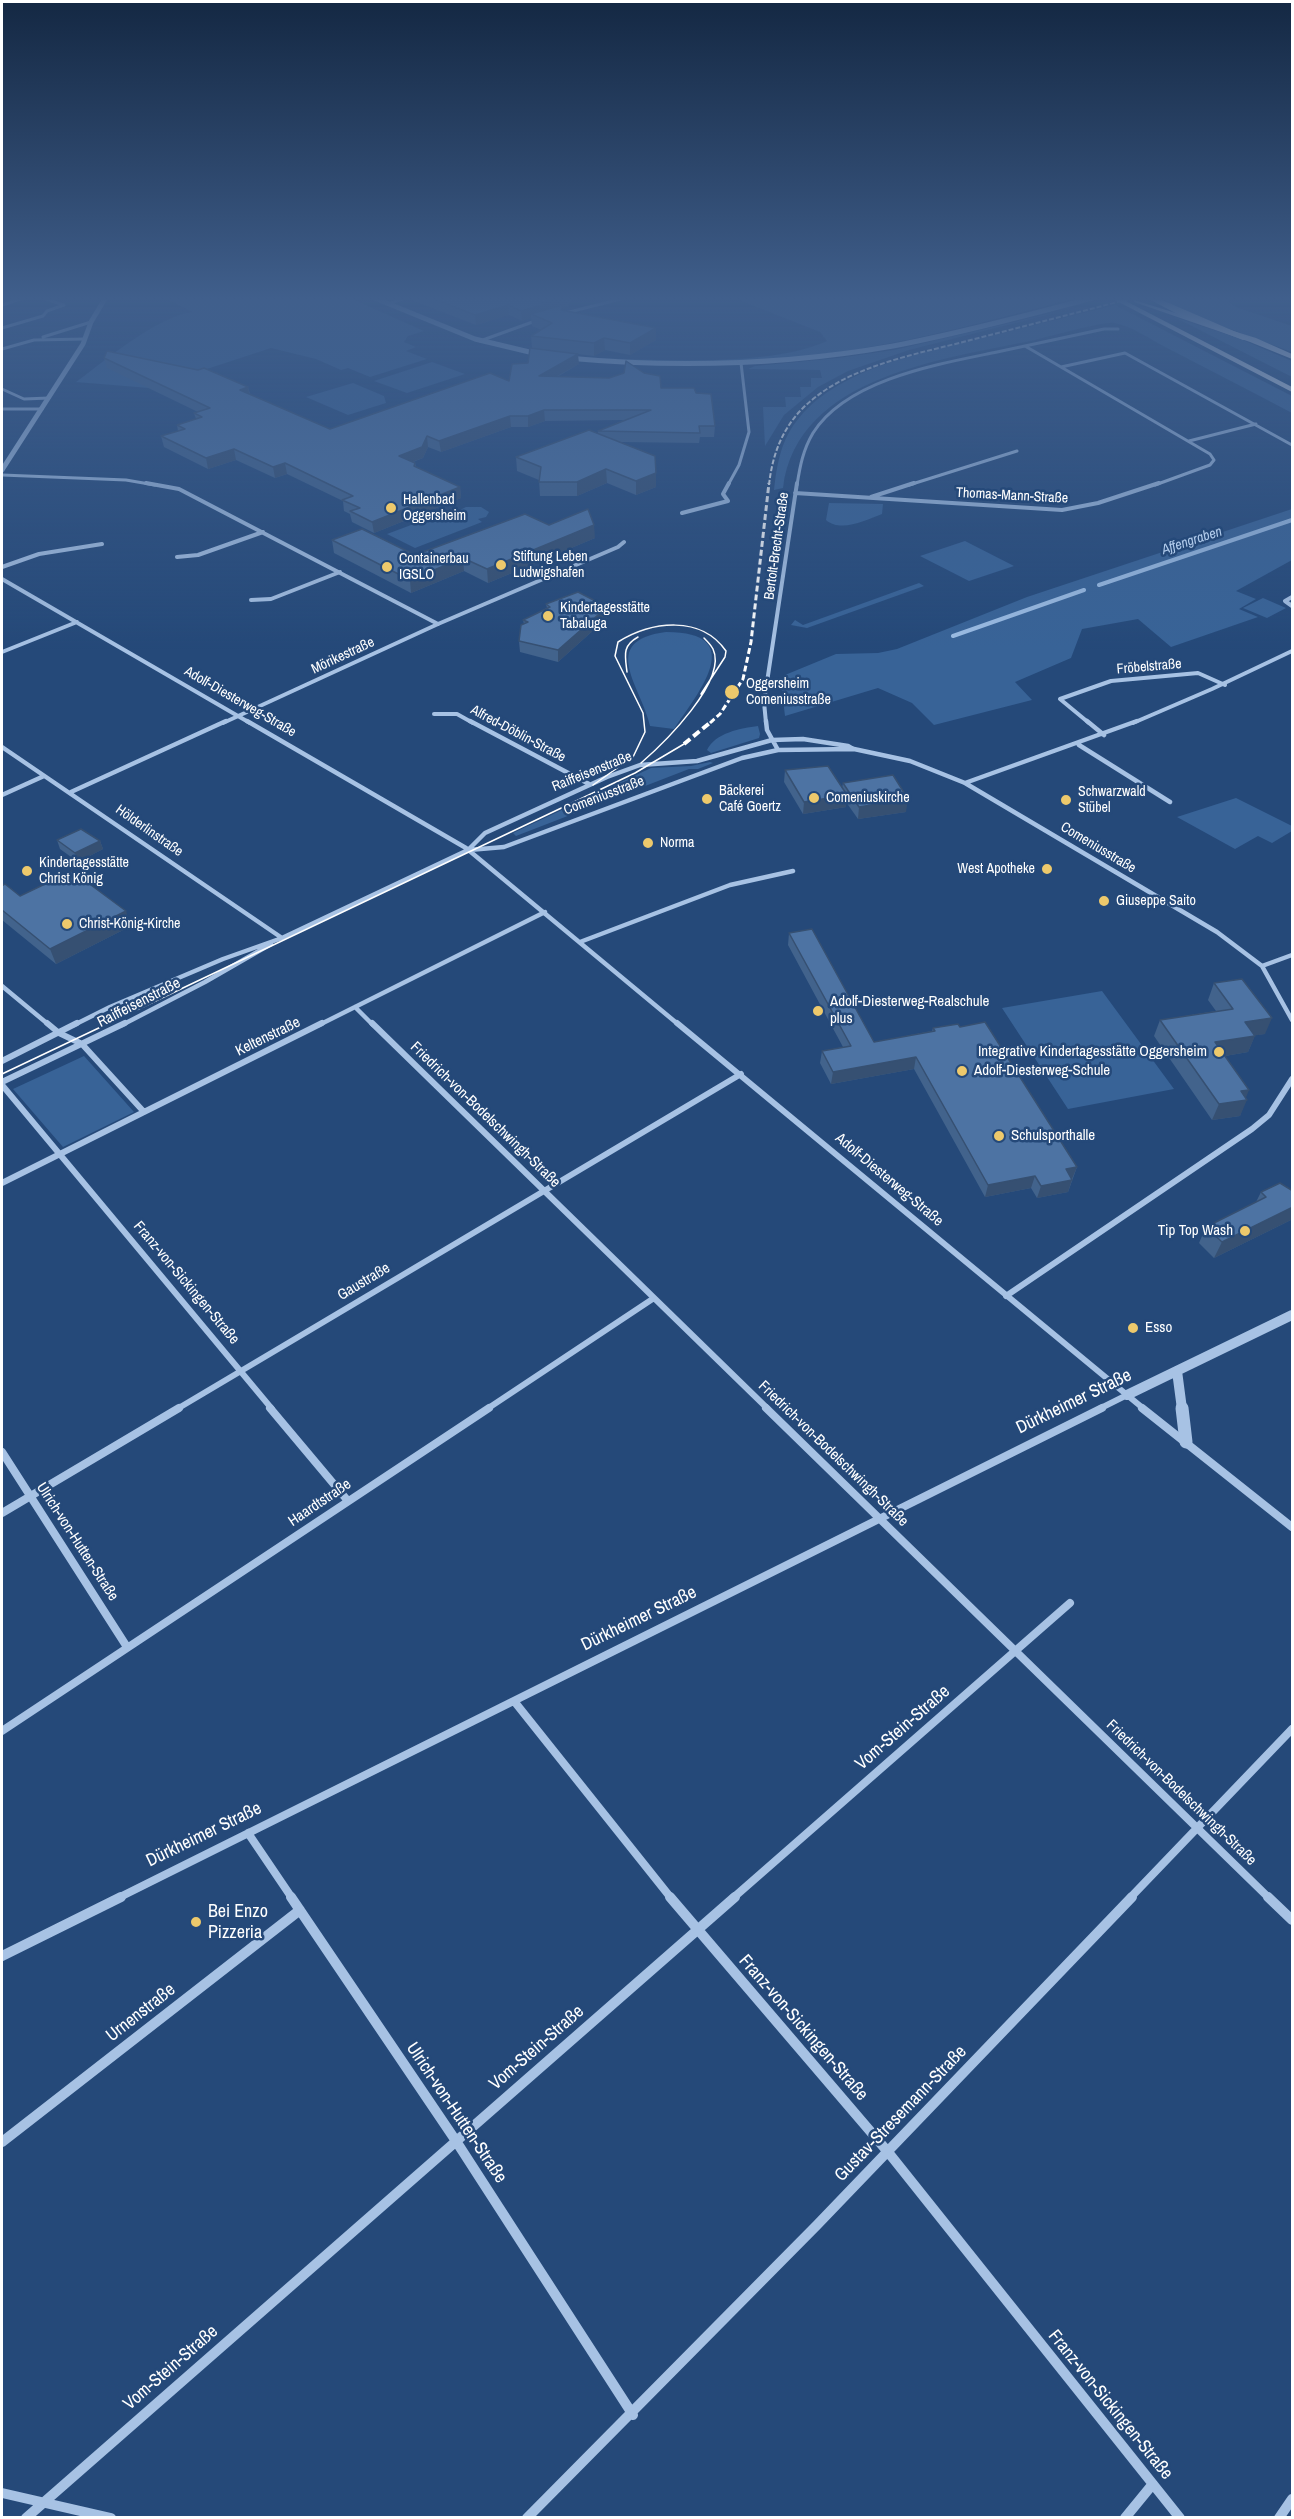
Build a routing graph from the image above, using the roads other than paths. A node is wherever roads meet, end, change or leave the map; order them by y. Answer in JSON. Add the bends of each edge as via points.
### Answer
{"nodes":[{"id":1,"x":38,"y":415,"type":"edge"},
{"id":2,"x":747,"y":415,"type":"edge"},
{"id":3,"x":830,"y":415,"type":"edge"},
{"id":4,"x":1142,"y":415,"type":"edge"},
{"id":5,"x":1239,"y":415,"type":"edge"},
{"id":6,"x":1256,"y":424,"type":"junction"},
{"id":7,"x":1188,"y":442,"type":"junction"},
{"id":8,"x":1293,"y":445,"type":"edge"},
{"id":9,"x":1017,"y":451,"type":"dead end"},
{"id":10,"x":2,"y":471,"type":"edge"},
{"id":11,"x":2,"y":475,"type":"edge"},
{"id":12,"x":795,"y":493,"type":"junction"},
{"id":13,"x":867,"y":498,"type":"junction"},
{"id":14,"x":682,"y":513,"type":"dead end"},
{"id":15,"x":263,"y":532,"type":"junction"},
{"id":16,"x":624,"y":542,"type":"dead end"},
{"id":17,"x":102,"y":544,"type":"dead end"},
{"id":18,"x":177,"y":557,"type":"dead end"},
{"id":19,"x":2,"y":567,"type":"edge"},
{"id":20,"x":340,"y":573,"type":"junction"},
{"id":21,"x":2,"y":579,"type":"edge"},
{"id":22,"x":1293,"y":597,"type":"edge"},
{"id":23,"x":252,"y":600,"type":"dead end"},
{"id":24,"x":1293,"y":606,"type":"edge"},
{"id":25,"x":77,"y":622,"type":"junction"},
{"id":26,"x":438,"y":624,"type":"junction"},
{"id":27,"x":1293,"y":651,"type":"edge"},
{"id":28,"x":2,"y":652,"type":"edge"},
{"id":29,"x":1224,"y":685,"type":"junction"},
{"id":30,"x":434,"y":714,"type":"dead end"},
{"id":31,"x":239,"y":715,"type":"junction"},
{"id":32,"x":1104,"y":735,"type":"junction"},
{"id":33,"x":772,"y":740,"type":"junction"},
{"id":34,"x":1078,"y":745,"type":"junction"},
{"id":35,"x":2,"y":747,"type":"edge"},
{"id":36,"x":854,"y":749,"type":"junction"},
{"id":37,"x":778,"y":750,"type":"junction"},
{"id":38,"x":44,"y":776,"type":"junction"},
{"id":39,"x":965,"y":783,"type":"junction"},
{"id":40,"x":589,"y":784,"type":"junction"},
{"id":41,"x":71,"y":792,"type":"junction"},
{"id":42,"x":2,"y":795,"type":"edge"},
{"id":43,"x":1170,"y":802,"type":"dead end"},
{"id":44,"x":468,"y":849,"type":"junction"},
{"id":45,"x":793,"y":871,"type":"dead end"},
{"id":46,"x":545,"y":912,"type":"junction"},
{"id":47,"x":282,"y":938,"type":"junction"},
{"id":48,"x":580,"y":942,"type":"junction"},
{"id":49,"x":1293,"y":955,"type":"edge"},
{"id":50,"x":1262,"y":966,"type":"junction"},
{"id":51,"x":2,"y":986,"type":"edge"},
{"id":52,"x":355,"y":1007,"type":"junction"},
{"id":53,"x":1293,"y":1020,"type":"edge"},
{"id":54,"x":59,"y":1033,"type":"junction"},
{"id":55,"x":82,"y":1044,"type":"junction"},
{"id":56,"x":2,"y":1060,"type":"edge"},
{"id":57,"x":741,"y":1074,"type":"junction"},
{"id":58,"x":1293,"y":1079,"type":"edge"},
{"id":59,"x":2,"y":1083,"type":"edge"},
{"id":60,"x":144,"y":1112,"type":"junction"},
{"id":61,"x":59,"y":1154,"type":"junction"},
{"id":62,"x":2,"y":1183,"type":"edge"},
{"id":63,"x":544,"y":1191,"type":"junction"},
{"id":64,"x":1006,"y":1296,"type":"junction"},
{"id":65,"x":654,"y":1298,"type":"junction"},
{"id":66,"x":1293,"y":1315,"type":"edge"},
{"id":67,"x":240,"y":1371,"type":"junction"},
{"id":68,"x":1177,"y":1371,"type":"junction"},
{"id":69,"x":1127,"y":1395,"type":"junction"},
{"id":70,"x":1186,"y":1442,"type":"junction"},
{"id":71,"x":2,"y":1452,"type":"edge"},
{"id":72,"x":30,"y":1497,"type":"junction"},
{"id":73,"x":348,"y":1501,"type":"junction"},
{"id":74,"x":2,"y":1514,"type":"edge"},
{"id":75,"x":880,"y":1518,"type":"junction"},
{"id":76,"x":1293,"y":1527,"type":"edge"},
{"id":77,"x":1070,"y":1603,"type":"dead end"},
{"id":78,"x":127,"y":1647,"type":"junction"},
{"id":79,"x":1016,"y":1651,"type":"junction"},
{"id":80,"x":514,"y":1701,"type":"junction"},
{"id":81,"x":1293,"y":1729,"type":"edge"},
{"id":82,"x":2,"y":1731,"type":"edge"},
{"id":83,"x":1197,"y":1828,"type":"junction"},
{"id":84,"x":248,"y":1833,"type":"junction"},
{"id":85,"x":300,"y":1910,"type":"junction"},
{"id":86,"x":1293,"y":1920,"type":"edge"},
{"id":87,"x":697,"y":1930,"type":"junction"},
{"id":88,"x":2,"y":1956,"type":"edge"},
{"id":89,"x":456,"y":2140,"type":"junction"},
{"id":90,"x":2,"y":2142,"type":"edge"},
{"id":91,"x":888,"y":2152,"type":"junction"},
{"id":92,"x":633,"y":2415,"type":"junction"},
{"id":93,"x":1152,"y":2485,"type":"junction"},
{"id":94,"x":2,"y":2493,"type":"edge"},
{"id":95,"x":1293,"y":2499,"type":"edge"},
{"id":96,"x":43,"y":2502,"type":"junction"},
{"id":97,"x":26,"y":2517,"type":"edge"},
{"id":98,"x":111,"y":2517,"type":"edge"},
{"id":99,"x":527,"y":2517,"type":"edge"},
{"id":100,"x":1125,"y":2517,"type":"edge"},
{"id":101,"x":1179,"y":2517,"type":"edge"},
{"id":102,"x":1280,"y":2517,"type":"edge"}],
"edges":[{"from":1,"to":10,"type":"street"},
{"from":2,"to":14,"type":"street","via":[[749,432],[739,465],[723,494],[728,501]]},
{"from":3,"to":12,"type":"street","name":"Bertolt-Brecht-Straße","via":[[809,439],[801,457]]},
{"from":4,"to":7,"type":"street","name":"Thomas-Mann-Straße"},
{"from":5,"to":6,"type":"street"},
{"from":6,"to":7,"type":"street"},
{"from":6,"to":8,"type":"street"},
{"from":7,"to":13,"type":"street","name":"Thomas-Mann-Straße","via":[[1210,454],[1214,460],[1210,465],[1080,509]]},
{"from":9,"to":13,"type":"street"},
{"from":11,"to":15,"type":"street","via":[[126,480],[179,489]]},
{"from":12,"to":13,"type":"street","name":"Thomas-Mann-Straße"},
{"from":12,"to":33,"type":"street","name":"Bertolt-Brecht-Straße","via":[[764,702]]},
{"from":15,"to":18,"type":"street","via":[[198,555]]},
{"from":15,"to":20,"type":"street"},
{"from":16,"to":26,"type":"street","name":"Mörikestraße"},
{"from":17,"to":19,"type":"street","via":[[39,554]]},
{"from":20,"to":23,"type":"street","via":[[271,599]]},
{"from":20,"to":26,"type":"street"},
{"from":21,"to":25,"type":"street","name":"Adolf-Diesterweg-Straße"},
{"from":22,"to":24,"type":"street","via":[[1285,601]]},
{"from":25,"to":28,"type":"street"},
{"from":25,"to":31,"type":"street","name":"Adolf-Diesterweg-Straße"},
{"from":26,"to":31,"type":"street","name":"Mörikestraße"},
{"from":27,"to":29,"type":"street"},
{"from":29,"to":32,"type":"street"},
{"from":29,"to":32,"type":"street","name":"Fröbelstraße","via":[[1198,673],[1111,681],[1060,699]]},
{"from":30,"to":40,"type":"street","name":"Alfred-Döblin-Straße","via":[[458,714]]},
{"from":31,"to":41,"type":"street","name":"Mörikestraße"},
{"from":31,"to":44,"type":"street","name":"Adolf-Diesterweg-Straße"},
{"from":32,"to":34,"type":"street"},
{"from":33,"to":36,"type":"street","name":"Comeniusstraße","via":[[803,739]]},
{"from":33,"to":37,"type":"street","name":"Bertolt-Brecht-Straße"},
{"from":33,"to":40,"type":"street","name":"Raiffeisenstraße","via":[[697,761],[639,765]]},
{"from":34,"to":39,"type":"street"},
{"from":34,"to":43,"type":"street"},
{"from":35,"to":38,"type":"street","name":"Hölderlinstraße"},
{"from":36,"to":37,"type":"street","name":"Comeniusstraße"},
{"from":36,"to":39,"type":"street","name":"Comeniusstraße","via":[[910,761]]},
{"from":37,"to":44,"type":"street","name":"Comeniusstraße","via":[[721,765],[504,847]]},
{"from":38,"to":41,"type":"street","name":"Hölderlinstraße"},
{"from":38,"to":42,"type":"street"},
{"from":39,"to":50,"type":"street","name":"Comeniusstraße","via":[[1217,932]]},
{"from":40,"to":44,"type":"street","name":"Raiffeisenstraße","via":[[485,833]]},
{"from":41,"to":47,"type":"street","name":"Hölderlinstraße"},
{"from":44,"to":46,"type":"street","name":"Adolf-Diesterweg-Straße"},
{"from":44,"to":47,"type":"street","name":"Raiffeisenstraße"},
{"from":45,"to":48,"type":"street","via":[[730,885]]},
{"from":46,"to":48,"type":"street","name":"Adolf-Diesterweg-Straße"},
{"from":46,"to":52,"type":"street","name":"Keltenstraße"},
{"from":47,"to":54,"type":"street","name":"Raiffeisenstraße","via":[[223,958]]},
{"from":47,"to":55,"type":"street","name":"Raiffeisenstraße","via":[[234,968]]},
{"from":48,"to":57,"type":"street","name":"Adolf-Diesterweg-Straße"},
{"from":49,"to":50,"type":"street"},
{"from":50,"to":53,"type":"street","name":"Comeniusstraße"},
{"from":51,"to":54,"type":"street"},
{"from":52,"to":60,"type":"street","name":"Keltenstraße"},
{"from":52,"to":63,"type":"street","name":"Friedrich-von-Bodelschwingh-Straße"},
{"from":54,"to":55,"type":"street"},
{"from":54,"to":56,"type":"street","name":"Raiffeisenstraße"},
{"from":55,"to":59,"type":"street","name":"Raiffeisenstraße"},
{"from":55,"to":60,"type":"street"},
{"from":57,"to":63,"type":"street","name":"Gaustraße"},
{"from":57,"to":64,"type":"street","name":"Adolf-Diesterweg-Straße"},
{"from":58,"to":64,"type":"street","via":[[1269,1115],[1252,1129]]},
{"from":59,"to":61,"type":"street","name":"Franz-von-Sickingen-Straße"},
{"from":60,"to":61,"type":"street","name":"Keltenstraße"},
{"from":61,"to":62,"type":"street","name":"Keltenstraße"},
{"from":61,"to":67,"type":"street","name":"Franz-von-Sickingen-Straße"},
{"from":63,"to":65,"type":"street","name":"Friedrich-von-Bodelschwingh-Straße"},
{"from":63,"to":67,"type":"street","name":"Gaustraße"},
{"from":64,"to":69,"type":"street","name":"Adolf-Diesterweg-Straße"},
{"from":65,"to":73,"type":"street","name":"Haardtstraße"},
{"from":65,"to":75,"type":"street","name":"Friedrich-von-Bodelschwingh-Straße"},
{"from":66,"to":68,"type":"street","name":"Dürkheimer Straße"},
{"from":67,"to":72,"type":"street","name":"Gaustraße"},
{"from":67,"to":73,"type":"street","name":"Franz-von-Sickingen-Straße"},
{"from":68,"to":69,"type":"street","name":"Dürkheimer Straße"},
{"from":68,"to":70,"type":"street"},
{"from":69,"to":70,"type":"street","name":"Adolf-Diesterweg-Straße"},
{"from":69,"to":75,"type":"street","name":"Dürkheimer Straße"},
{"from":70,"to":76,"type":"street","name":"Adolf-Diesterweg-Straße"},
{"from":71,"to":72,"type":"street","name":"Ulrich-von-Hutten-Straße"},
{"from":72,"to":74,"type":"street","name":"Gaustraße"},
{"from":72,"to":78,"type":"street","name":"Ulrich-von-Hutten-Straße"},
{"from":73,"to":78,"type":"street","name":"Haardtstraße"},
{"from":75,"to":79,"type":"street","name":"Friedrich-von-Bodelschwingh-Straße"},
{"from":75,"to":80,"type":"street","name":"Dürkheimer Straße"},
{"from":77,"to":79,"type":"street","name":"Vom-Stein-Straße"},
{"from":78,"to":82,"type":"street","name":"Haardtstraße"},
{"from":79,"to":83,"type":"street","name":"Friedrich-von-Bodelschwingh-Straße"},
{"from":79,"to":87,"type":"street","name":"Vom-Stein-Straße"},
{"from":80,"to":84,"type":"street","name":"Dürkheimer Straße"},
{"from":80,"to":87,"type":"street","name":"Franz-von-Sickingen-Straße"},
{"from":81,"to":83,"type":"street","name":"Gustav-Stresemann-Straße"},
{"from":83,"to":86,"type":"street","name":"Friedrich-von-Bodelschwingh-Straße"},
{"from":83,"to":91,"type":"street","name":"Gustav-Stresemann-Straße"},
{"from":84,"to":85,"type":"street","name":"Ulrich-von-Hutten-Straße"},
{"from":84,"to":88,"type":"street","name":"Dürkheimer Straße"},
{"from":85,"to":89,"type":"street","name":"Ulrich-von-Hutten-Straße"},
{"from":85,"to":90,"type":"street","name":"Urnenstraße"},
{"from":87,"to":89,"type":"street","name":"Vom-Stein-Straße"},
{"from":87,"to":91,"type":"street","name":"Franz-von-Sickingen-Straße"},
{"from":89,"to":92,"type":"street","name":"Ulrich-von-Hutten-Straße"},
{"from":89,"to":96,"type":"street","name":"Vom-Stein-Straße"},
{"from":91,"to":92,"type":"street","name":"Gustav-Stresemann-Straße"},
{"from":91,"to":93,"type":"street","name":"Franz-von-Sickingen-Straße"},
{"from":92,"to":99,"type":"street","name":"Gustav-Stresemann-Straße"},
{"from":93,"to":100,"type":"street"},
{"from":93,"to":101,"type":"street","name":"Franz-von-Sickingen-Straße"},
{"from":94,"to":96,"type":"street"},
{"from":95,"to":102,"type":"street"},
{"from":96,"to":97,"type":"street","name":"Vom-Stein-Straße"},
{"from":96,"to":98,"type":"street"}]}
